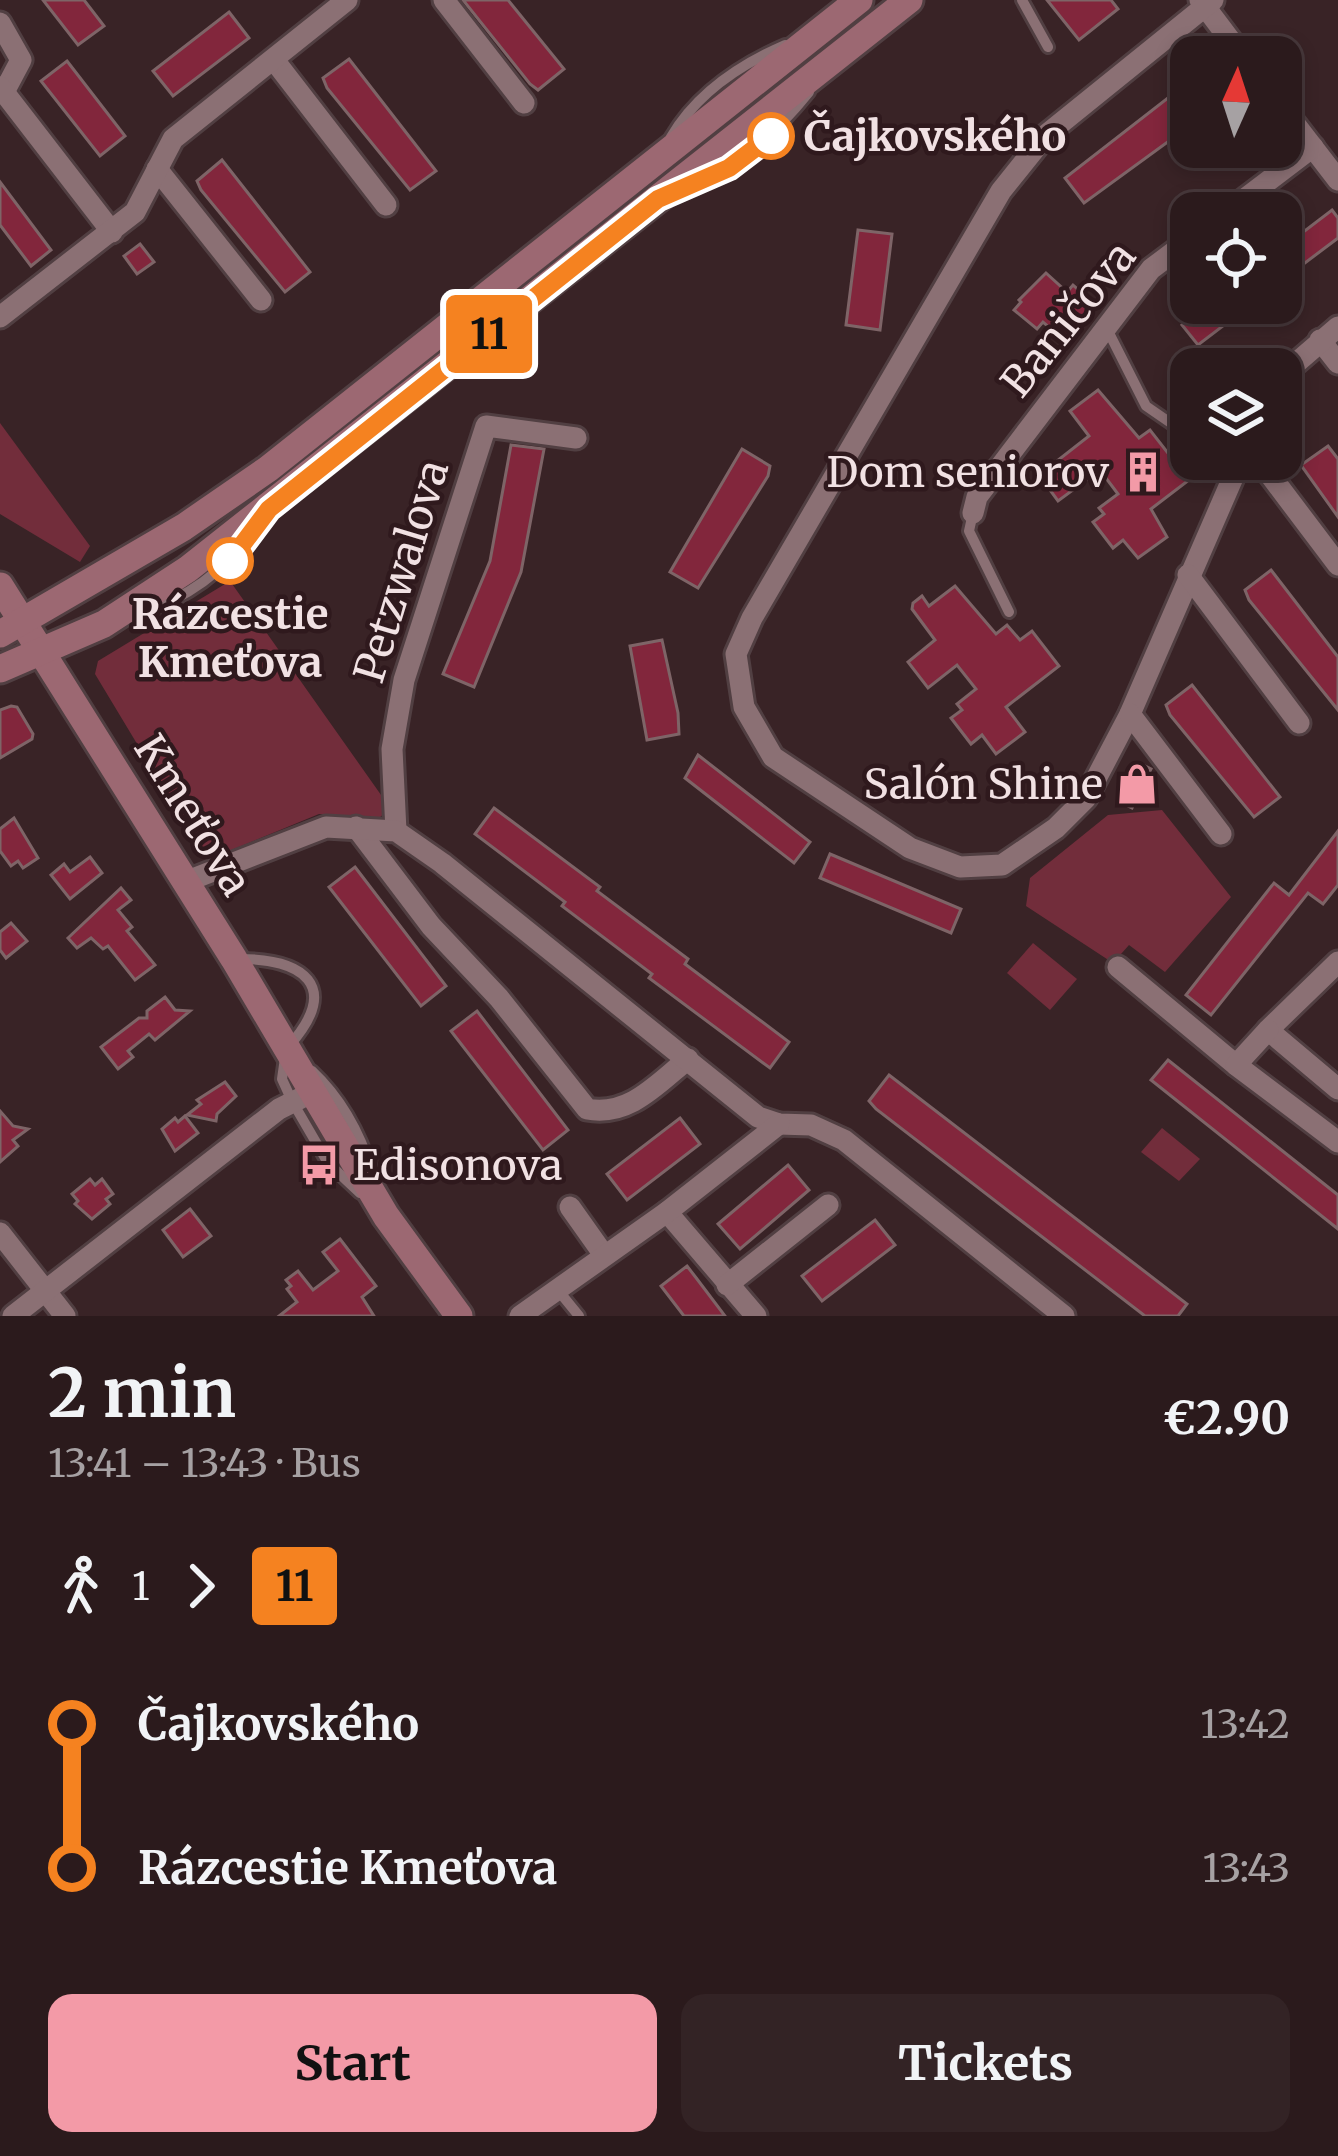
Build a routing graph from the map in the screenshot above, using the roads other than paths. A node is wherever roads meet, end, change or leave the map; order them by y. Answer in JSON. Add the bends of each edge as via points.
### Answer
{"nodes":[{"id":1,"x":347,"y":0,"type":"edge"},
{"id":2,"x":444,"y":0,"type":"edge"},
{"id":3,"x":859,"y":0,"type":"edge"},
{"id":4,"x":909,"y":0,"type":"edge"},
{"id":5,"x":1022,"y":0,"type":"edge"},
{"id":6,"x":1206,"y":2,"type":"edge"},
{"id":7,"x":0,"y":23,"type":"edge"},
{"id":8,"x":1229,"y":36,"type":"edge"},
{"id":9,"x":1048,"y":46,"type":"dead end"},
{"id":10,"x":274,"y":60,"type":"junction"},
{"id":11,"x":2,"y":89,"type":"edge"},
{"id":12,"x":524,"y":103,"type":"dead end"},
{"id":13,"x":1302,"y":133,"type":"edge"},
{"id":14,"x":1313,"y":147,"type":"junction"},
{"id":15,"x":157,"y":169,"type":"junction"},
{"id":16,"x":1338,"y":180,"type":"edge"},
{"id":17,"x":1254,"y":192,"type":"edge"},
{"id":18,"x":386,"y":206,"type":"dead end"},
{"id":19,"x":112,"y":232,"type":"junction"},
{"id":20,"x":1170,"y":255,"type":"edge"},
{"id":21,"x":261,"y":300,"type":"dead end"},
{"id":22,"x":0,"y":317,"type":"edge"},
{"id":23,"x":1106,"y":326,"type":"junction"},
{"id":24,"x":1329,"y":333,"type":"edge"},
{"id":25,"x":1302,"y":357,"type":"edge"},
{"id":26,"x":1338,"y":363,"type":"edge"},
{"id":27,"x":1170,"y":423,"type":"edge"},
{"id":28,"x":576,"y":438,"type":"dead end"},
{"id":29,"x":1232,"y":480,"type":"edge"},
{"id":30,"x":1274,"y":480,"type":"edge"},
{"id":31,"x":973,"y":513,"type":"joint"},
{"id":32,"x":1338,"y":565,"type":"edge"},
{"id":33,"x":1189,"y":574,"type":"junction"},
{"id":34,"x":0,"y":586,"type":"edge"},
{"id":35,"x":1010,"y":612,"type":"dead end"},
{"id":36,"x":11,"y":629,"type":"edge"},
{"id":37,"x":43,"y":653,"type":"junction"},
{"id":38,"x":0,"y":669,"type":"edge"},
{"id":39,"x":1130,"y":714,"type":"junction"},
{"id":40,"x":1299,"y":723,"type":"dead end"},
{"id":41,"x":356,"y":827,"type":"junction"},
{"id":42,"x":396,"y":831,"type":"junction"},
{"id":43,"x":1221,"y":834,"type":"dead end"},
{"id":44,"x":185,"y":882,"type":"junction"},
{"id":45,"x":234,"y":959,"type":"junction"},
{"id":46,"x":1338,"y":962,"type":"edge"},
{"id":47,"x":1118,"y":967,"type":"dead end"},
{"id":48,"x":1268,"y":1030,"type":"junction"},
{"id":49,"x":287,"y":1049,"type":"junction"},
{"id":50,"x":688,"y":1059,"type":"junction"},
{"id":51,"x":1237,"y":1065,"type":"junction"},
{"id":52,"x":1338,"y":1089,"type":"edge"},
{"id":53,"x":303,"y":1096,"type":"junction"},
{"id":54,"x":778,"y":1124,"type":"junction"},
{"id":55,"x":1338,"y":1142,"type":"edge"},
{"id":56,"x":828,"y":1205,"type":"dead end"},
{"id":57,"x":570,"y":1207,"type":"dead end"},
{"id":58,"x":667,"y":1212,"type":"junction"},
{"id":59,"x":386,"y":1216,"type":"junction"},
{"id":60,"x":0,"y":1233,"type":"edge"},
{"id":61,"x":604,"y":1255,"type":"junction"},
{"id":62,"x":728,"y":1286,"type":"junction"},
{"id":63,"x":557,"y":1289,"type":"junction"},
{"id":64,"x":47,"y":1292,"type":"junction"},
{"id":65,"x":13,"y":1316,"type":"edge"},
{"id":66,"x":65,"y":1316,"type":"edge"},
{"id":67,"x":459,"y":1316,"type":"edge"},
{"id":68,"x":520,"y":1316,"type":"edge"},
{"id":69,"x":579,"y":1316,"type":"edge"},
{"id":70,"x":756,"y":1316,"type":"edge"},
{"id":71,"x":1064,"y":1316,"type":"edge"}],
"edges":[{"from":1,"to":10,"type":"street"},
{"from":2,"to":12,"type":"street"},
{"from":3,"to":36,"type":"street","via":[[268,469]]},
{"from":4,"to":37,"type":"street","via":[[269,509],[104,624]]},
{"from":5,"to":9,"type":"lane"},
{"from":6,"to":8,"type":"street"},
{"from":6,"to":39,"type":"street","via":[[1046,135],[1001,191],[736,654],[744,707],[773,757],[910,848],[960,867],[1002,865],[1056,828],[1086,798]]},
{"from":7,"to":11,"type":"street","via":[[20,60]]},
{"from":10,"to":15,"type":"street","via":[[173,139]]},
{"from":10,"to":18,"type":"street"},
{"from":11,"to":19,"type":"street"},
{"from":13,"to":14,"type":"street"},
{"from":14,"to":16,"type":"street"},
{"from":14,"to":17,"type":"street"},
{"from":15,"to":19,"type":"street","via":[[135,212]]},
{"from":15,"to":21,"type":"street"},
{"from":19,"to":22,"type":"street"},
{"from":20,"to":23,"type":"street","name":"Baničova"},
{"from":23,"to":27,"type":"lane","via":[[1145,406]]},
{"from":23,"to":31,"type":"street","name":"Baničova","via":[[976,497]]},
{"from":24,"to":25,"type":"street"},
{"from":24,"to":26,"type":"street"},
{"from":28,"to":42,"type":"street","name":"Petzwalova","via":[[486,426],[404,680],[392,748]]},
{"from":29,"to":33,"type":"street"},
{"from":30,"to":32,"type":"street"},
{"from":31,"to":35,"type":"lane","via":[[969,531]]},
{"from":33,"to":39,"type":"street"},
{"from":33,"to":40,"type":"street"},
{"from":34,"to":36,"type":"street"},
{"from":36,"to":37,"type":"street","name":"Kmeťova"},
{"from":37,"to":38,"type":"street"},
{"from":37,"to":44,"type":"street","name":"Kmeťova"},
{"from":39,"to":43,"type":"street"},
{"from":41,"to":42,"type":"street"},
{"from":41,"to":44,"type":"street","via":[[326,827]]},
{"from":41,"to":50,"type":"street","via":[[587,1109],[610,1113],[633,1103]]},
{"from":42,"to":50,"type":"street"},
{"from":44,"to":45,"type":"street","name":"Kmeťova"},
{"from":45,"to":49,"type":"street","name":"Kmeťova"},
{"from":45,"to":49,"type":"lane","name":"Kmeťova","via":[[284,962],[304,973],[314,990],[311,1022]]},
{"from":46,"to":48,"type":"street"},
{"from":47,"to":51,"type":"street"},
{"from":48,"to":51,"type":"street"},
{"from":48,"to":52,"type":"street"},
{"from":49,"to":53,"type":"street","name":"Kmeťova"},
{"from":49,"to":59,"type":"lane","via":[[331,1089],[362,1139]]},
{"from":50,"to":54,"type":"street","via":[[758,1117]]},
{"from":51,"to":55,"type":"street"},
{"from":53,"to":59,"type":"street","name":"Kmeťova"},
{"from":53,"to":64,"type":"street"},
{"from":54,"to":58,"type":"street"},
{"from":54,"to":71,"type":"street","via":[[811,1125],[844,1139]]},
{"from":56,"to":62,"type":"street"},
{"from":57,"to":61,"type":"street"},
{"from":58,"to":61,"type":"street"},
{"from":58,"to":62,"type":"street"},
{"from":59,"to":67,"type":"street","name":"Kmeťova"},
{"from":60,"to":64,"type":"street"},
{"from":61,"to":63,"type":"street"},
{"from":62,"to":70,"type":"street"},
{"from":63,"to":68,"type":"street"},
{"from":63,"to":69,"type":"lane"},
{"from":64,"to":65,"type":"street"},
{"from":64,"to":66,"type":"street"}]}
